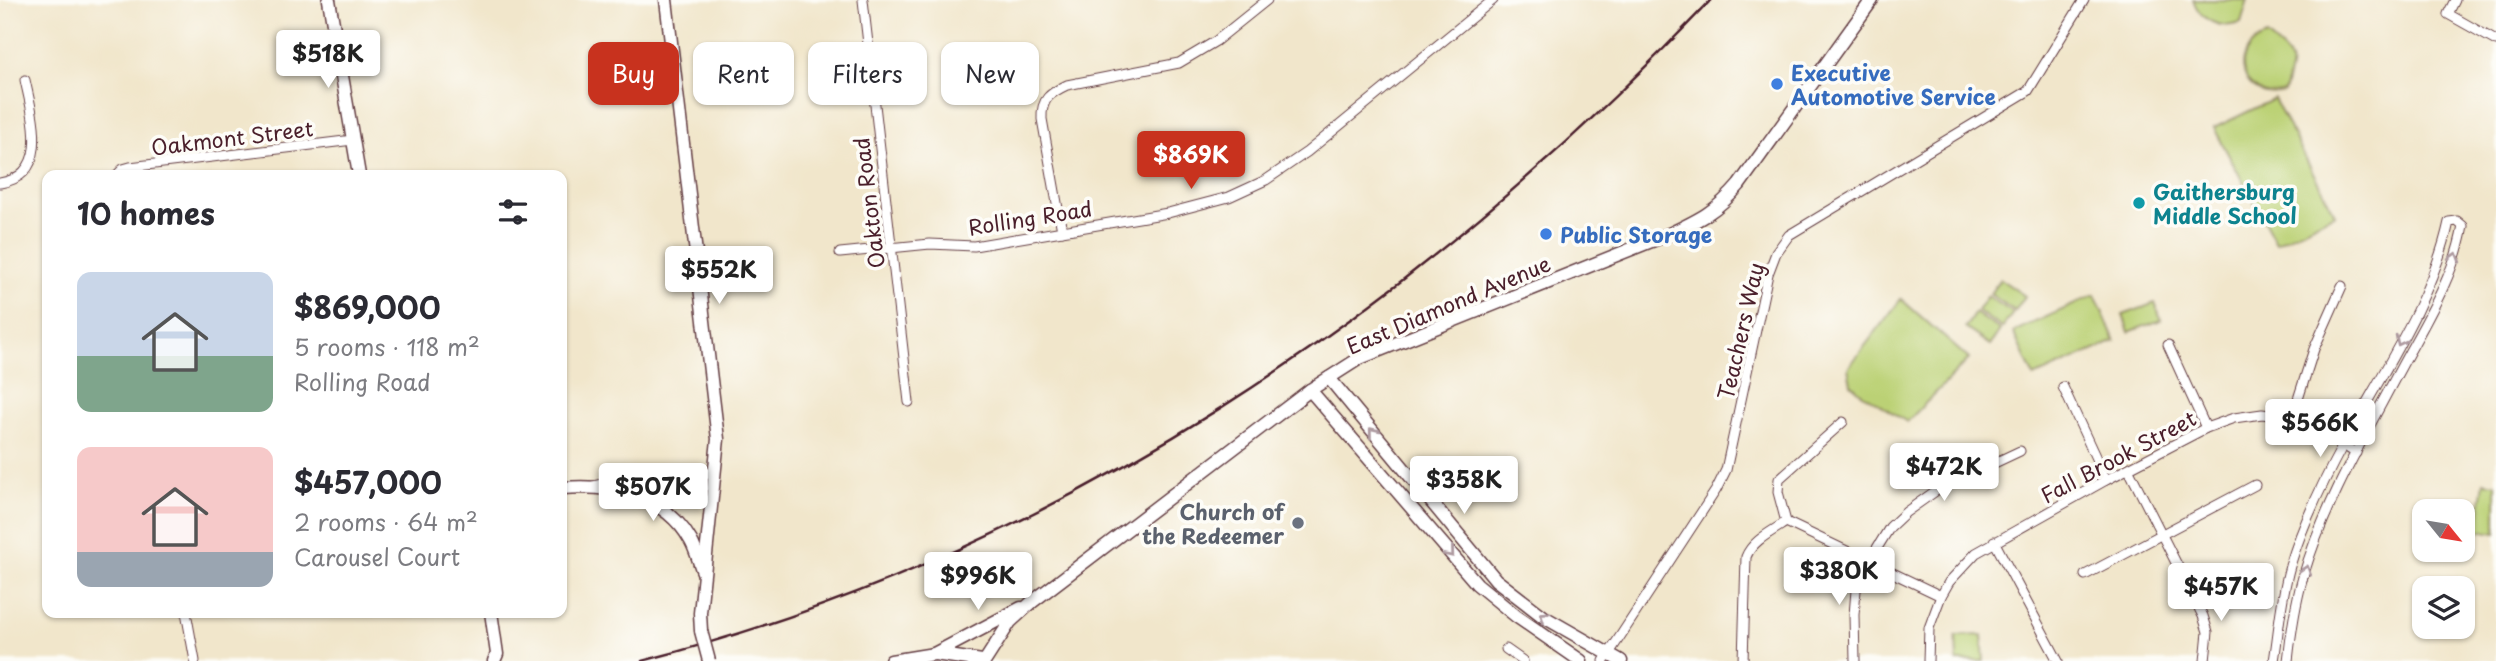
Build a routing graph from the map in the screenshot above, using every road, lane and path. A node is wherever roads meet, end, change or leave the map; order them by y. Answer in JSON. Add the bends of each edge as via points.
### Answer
{"nodes":[{"id":1,"x":329,"y":0,"type":"edge"},
{"id":2,"x":666,"y":0,"type":"edge"},
{"id":3,"x":863,"y":0,"type":"edge"},
{"id":4,"x":1267,"y":0,"type":"edge"},
{"id":5,"x":1493,"y":0,"type":"edge"},
{"id":6,"x":1872,"y":0,"type":"edge"},
{"id":7,"x":2084,"y":0,"type":"edge"},
{"id":8,"x":2455,"y":0,"type":"edge"},
{"id":9,"x":2496,"y":41,"type":"edge"},
{"id":10,"x":25,"y":80,"type":"dead end"},
{"id":11,"x":353,"y":140,"type":"junction"},
{"id":12,"x":122,"y":170,"type":"edge"},
{"id":13,"x":358,"y":170,"type":"edge"},
{"id":14,"x":0,"y":183,"type":"edge"},
{"id":15,"x":1062,"y":231,"type":"junction"},
{"id":16,"x":891,"y":247,"type":"junction"},
{"id":17,"x":839,"y":253,"type":"dead end"},
{"id":18,"x":2342,"y":286,"type":"dead end"},
{"id":19,"x":2168,"y":345,"type":"dead end"},
{"id":20,"x":1329,"y":378,"type":"junction"},
{"id":21,"x":2063,"y":387,"type":"dead end"},
{"id":22,"x":1310,"y":390,"type":"junction"},
{"id":23,"x":909,"y":402,"type":"dead end"},
{"id":24,"x":2292,"y":418,"type":"junction"},
{"id":25,"x":1843,"y":422,"type":"dead end"},
{"id":26,"x":2206,"y":428,"type":"junction"},
{"id":27,"x":2343,"y":445,"type":"junction"},
{"id":28,"x":2020,"y":451,"type":"dead end"},
{"id":29,"x":2356,"y":453,"type":"junction"},
{"id":30,"x":2129,"y":470,"type":"junction"},
{"id":31,"x":714,"y":473,"type":"junction"},
{"id":32,"x":2106,"y":480,"type":"junction"},
{"id":33,"x":2255,"y":485,"type":"dead end"},
{"id":34,"x":591,"y":486,"type":"junction"},
{"id":35,"x":567,"y":488,"type":"edge"},
{"id":36,"x":1786,"y":522,"type":"junction"},
{"id":37,"x":2163,"y":533,"type":"junction"},
{"id":38,"x":1994,"y":541,"type":"junction"},
{"id":39,"x":1869,"y":561,"type":"junction"},
{"id":40,"x":704,"y":575,"type":"junction"},
{"id":41,"x":2085,"y":575,"type":"dead end"},
{"id":42,"x":1941,"y":596,"type":"junction"},
{"id":43,"x":1028,"y":605,"type":"junction"},
{"id":44,"x":187,"y":618,"type":"edge"},
{"id":45,"x":492,"y":618,"type":"edge"},
{"id":46,"x":1506,"y":649,"type":"dead end"},
{"id":47,"x":941,"y":655,"type":"edge"},
{"id":48,"x":1606,"y":658,"type":"edge"},
{"id":49,"x":985,"y":659,"type":"edge"},
{"id":50,"x":195,"y":661,"type":"edge"},
{"id":51,"x":494,"y":661,"type":"edge"},
{"id":52,"x":709,"y":661,"type":"edge"},
{"id":53,"x":891,"y":661,"type":"edge"},
{"id":54,"x":1523,"y":661,"type":"edge"},
{"id":55,"x":1581,"y":661,"type":"edge"},
{"id":56,"x":1621,"y":661,"type":"edge"},
{"id":57,"x":1743,"y":661,"type":"edge"},
{"id":58,"x":1855,"y":661,"type":"edge"},
{"id":59,"x":1928,"y":661,"type":"edge"},
{"id":60,"x":2058,"y":661,"type":"edge"},
{"id":61,"x":2205,"y":661,"type":"edge"},
{"id":62,"x":2274,"y":661,"type":"edge"},
{"id":63,"x":2288,"y":661,"type":"edge"}],
"edges":[{"from":1,"to":11,"type":"street"},
{"from":2,"to":31,"type":"street","via":[[718,439]]},
{"from":3,"to":16,"type":"street","name":"Oakton Road"},
{"from":4,"to":15,"type":"street","via":[[1216,41],[1179,63],[1067,85],[1045,99],[1042,119]]},
{"from":5,"to":15,"type":"street","name":"Rolling Road","via":[[1307,152],[1266,180],[1229,197],[1168,213]]},
{"from":6,"to":20,"type":"street","name":"East Diamond Avenue","via":[[1739,186],[1703,219],[1360,358]]},
{"from":7,"to":48,"type":"street","name":"Teachers Way","via":[[2028,91],[1789,235],[1768,274],[1726,470]]},
{"from":8,"to":9,"type":"street","via":[[2448,14]]},
{"from":10,"to":14,"type":"street","via":[[36,145],[24,171]]},
{"from":11,"to":12,"type":"street","name":"Oakmont Street"},
{"from":11,"to":13,"type":"street"},
{"from":15,"to":16,"type":"street","name":"Rolling Road","via":[[974,246]]},
{"from":16,"to":17,"type":"street","name":"Rolling Road"},
{"from":16,"to":23,"type":"street","name":"Oakton Road"},
{"from":18,"to":24,"type":"street","via":[[2314,349]]},
{"from":19,"to":26,"type":"street"},
{"from":20,"to":22,"type":"street","name":"East Diamond Avenue"},
{"from":48,"to":20,"type":"street","one_way":true,"via":[[1496,580]]},
{"from":21,"to":32,"type":"street"},
{"from":22,"to":43,"type":"street","name":"East Diamond Avenue"},
{"from":22,"to":55,"type":"street","one_way":true,"via":[[1477,584]]},
{"from":24,"to":26,"type":"street","name":"Fall Brook Street","via":[[2262,414]]},
{"from":24,"to":27,"type":"street","name":"Fall Brook Street"},
{"from":25,"to":36,"type":"street","via":[[1779,479]]},
{"from":26,"to":30,"type":"street","name":"Fall Brook Street"},
{"from":27,"to":29,"type":"street","name":"Fall Brook Street"},
{"from":29,"to":27,"type":"street","one_way":true,"via":[[2444,286],[2462,237],[2461,223],[2449,222],[2431,280]]},
{"from":27,"to":62,"type":"street","via":[[2291,566]]},
{"from":28,"to":39,"type":"street","via":[[1937,490],[1906,512],[1890,527]]},
{"from":63,"to":29,"type":"street","one_way":true,"via":[[2303,578]]},
{"from":30,"to":32,"type":"street","name":"Fall Brook Street"},
{"from":30,"to":37,"type":"street"},
{"from":31,"to":34,"type":"street","via":[[633,476]]},
{"from":31,"to":40,"type":"street"},
{"from":32,"to":38,"type":"street","name":"Fall Brook Street"},
{"from":33,"to":37,"type":"street"},
{"from":34,"to":35,"type":"street"},
{"from":34,"to":40,"type":"street","via":[[630,493],[663,509],[691,541]]},
{"from":36,"to":39,"type":"street"},
{"from":36,"to":57,"type":"street","via":[[1755,543],[1746,557]]},
{"from":37,"to":41,"type":"street"},
{"from":37,"to":61,"type":"street","via":[[2203,616],[2208,632]]},
{"from":38,"to":42,"type":"street","name":"Fall Brook Street","via":[[1961,568]]},
{"from":38,"to":60,"type":"street"},
{"from":39,"to":42,"type":"street"},
{"from":39,"to":58,"type":"street","via":[[1856,590]]},
{"from":40,"to":52,"type":"street","bridge":true,"via":[[701,631]]},
{"from":42,"to":59,"type":"street","name":"Fall Brook Street","via":[[1929,628]]},
{"from":43,"to":47,"type":"street"},
{"from":43,"to":49,"type":"street","name":"East Diamond Avenue"},
{"from":44,"to":50,"type":"street"},
{"from":45,"to":51,"type":"street"},
{"from":46,"to":54,"type":"street"},
{"from":47,"to":49,"type":"street"},
{"from":47,"to":53,"type":"street"},
{"from":48,"to":56,"type":"street"}]}
